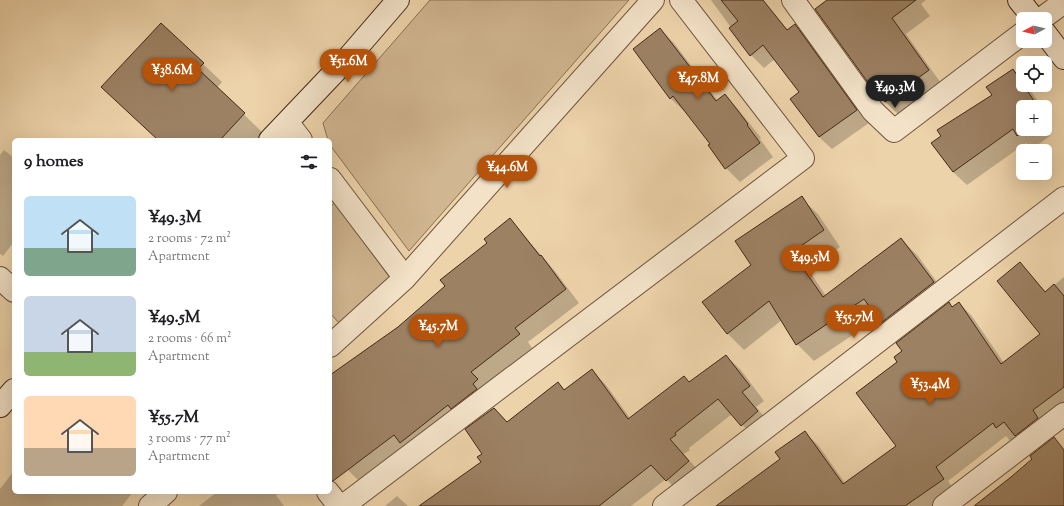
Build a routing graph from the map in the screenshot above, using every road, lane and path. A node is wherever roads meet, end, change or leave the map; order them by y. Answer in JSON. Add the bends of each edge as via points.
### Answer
{"nodes":[{"id":1,"x":398,"y":0,"type":"edge"},
{"id":2,"x":653,"y":0,"type":"edge"},
{"id":3,"x":681,"y":0,"type":"edge"},
{"id":4,"x":793,"y":0,"type":"edge"},
{"id":5,"x":1019,"y":0,"type":"edge"},
{"id":6,"x":1064,"y":2,"type":"edge"},
{"id":7,"x":1028,"y":12,"type":"edge"},
{"id":8,"x":1050,"y":12,"type":"edge"},
{"id":9,"x":1016,"y":38,"type":"edge"},
{"id":10,"x":1052,"y":42,"type":"edge"},
{"id":11,"x":1064,"y":58,"type":"edge"},
{"id":12,"x":288,"y":123,"type":"junction"},
{"id":13,"x":272,"y":138,"type":"edge"},
{"id":14,"x":299,"y":138,"type":"edge"},
{"id":15,"x":332,"y":182,"type":"edge"},
{"id":16,"x":1064,"y":198,"type":"edge"},
{"id":17,"x":0,"y":278,"type":"edge"},
{"id":18,"x":405,"y":278,"type":"junction"},
{"id":19,"x":12,"y":289,"type":"edge"},
{"id":20,"x":332,"y":344,"type":"edge"},
{"id":21,"x":12,"y":392,"type":"edge"},
{"id":22,"x":0,"y":406,"type":"edge"},
{"id":23,"x":1064,"y":414,"type":"edge"},
{"id":24,"x":164,"y":494,"type":"edge"},
{"id":25,"x":330,"y":494,"type":"edge"},
{"id":26,"x":150,"y":506,"type":"edge"},
{"id":27,"x":339,"y":506,"type":"edge"},
{"id":28,"x":342,"y":506,"type":"edge"},
{"id":29,"x":664,"y":506,"type":"edge"},
{"id":30,"x":944,"y":506,"type":"edge"}],
"edges":[{"from":1,"to":12,"type":"street"},
{"from":2,"to":18,"type":"street"},
{"from":3,"to":28,"type":"street","via":[[803,158]]},
{"from":4,"to":9,"type":"street","via":[[873,111],[894,131]]},
{"from":5,"to":7,"type":"street"},
{"from":6,"to":8,"type":"street"},
{"from":10,"to":11,"type":"street"},
{"from":12,"to":13,"type":"street"},
{"from":12,"to":14,"type":"street"},
{"from":15,"to":18,"type":"street"},
{"from":16,"to":29,"type":"street"},
{"from":17,"to":19,"type":"street"},
{"from":18,"to":20,"type":"street"},
{"from":21,"to":22,"type":"street"},
{"from":23,"to":30,"type":"street"},
{"from":24,"to":26,"type":"street"},
{"from":25,"to":27,"type":"street"}]}
